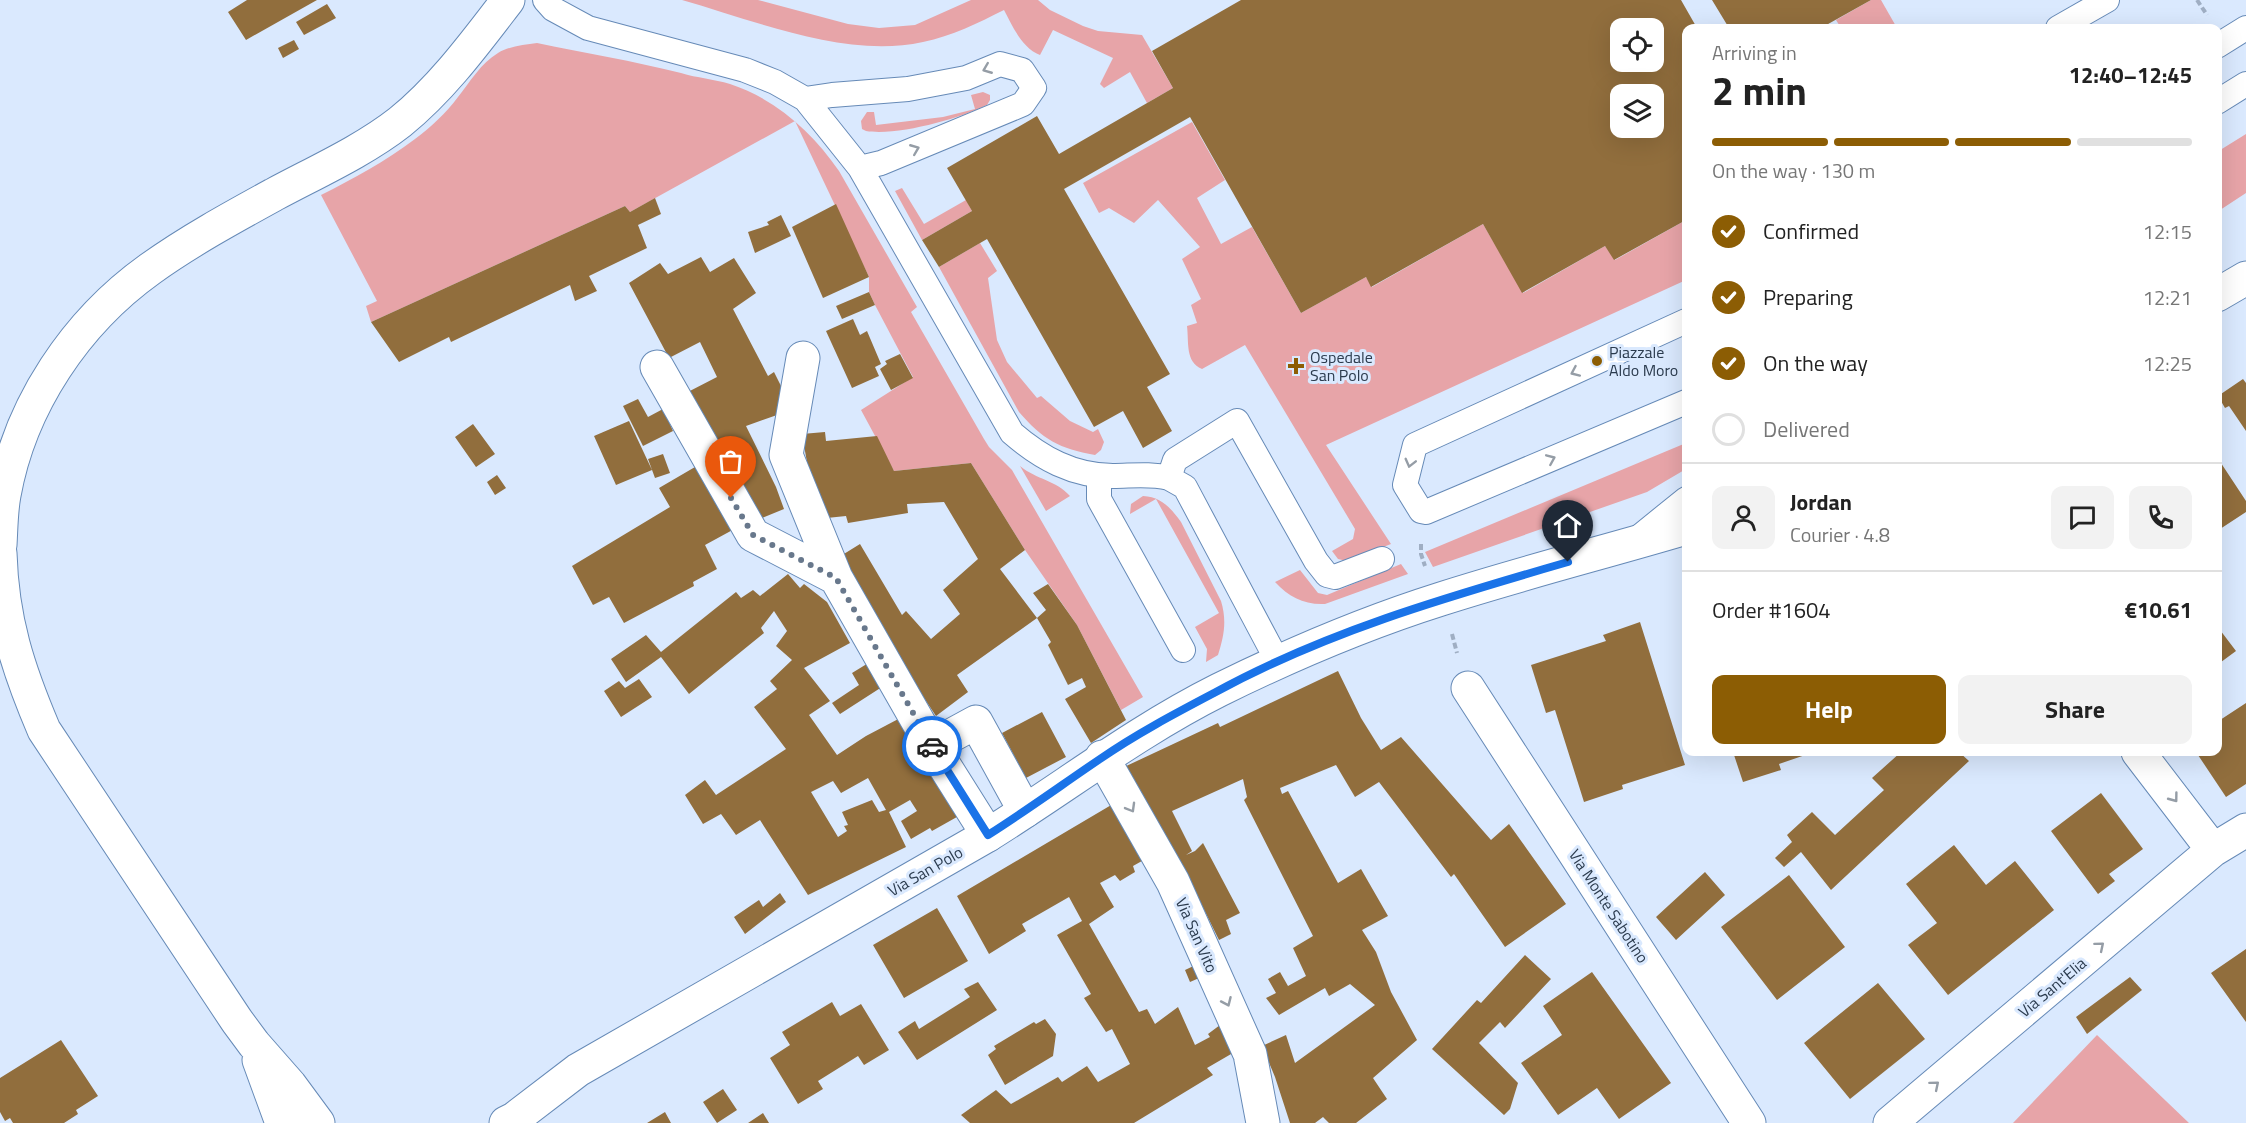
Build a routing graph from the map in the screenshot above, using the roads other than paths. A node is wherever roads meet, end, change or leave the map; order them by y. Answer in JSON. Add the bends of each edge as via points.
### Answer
{"nodes":[{"id":1,"x":508,"y":0,"type":"edge"},
{"id":2,"x":544,"y":0,"type":"edge"},
{"id":3,"x":2107,"y":0,"type":"edge"},
{"id":4,"x":2065,"y":24,"type":"edge"},
{"id":5,"x":2246,"y":28,"type":"edge"},
{"id":6,"x":2222,"y":43,"type":"edge"},
{"id":7,"x":2246,"y":84,"type":"edge"},
{"id":8,"x":805,"y":99,"type":"junction"},
{"id":9,"x":2222,"y":99,"type":"edge"},
{"id":10,"x":860,"y":168,"type":"junction"},
{"id":11,"x":2246,"y":278,"type":"edge"},
{"id":12,"x":2222,"y":292,"type":"edge"},
{"id":13,"x":1682,"y":323,"type":"edge"},
{"id":14,"x":803,"y":358,"type":"dead end"},
{"id":15,"x":657,"y":367,"type":"dead end"},
{"id":16,"x":1682,"y":404,"type":"edge"},
{"id":17,"x":1099,"y":476,"type":"junction"},
{"id":18,"x":1168,"y":478,"type":"junction"},
{"id":19,"x":1682,"y":502,"type":"edge"},
{"id":20,"x":1682,"y":529,"type":"edge"},
{"id":21,"x":1631,"y":544,"type":"junction"},
{"id":22,"x":0,"y":545,"type":"edge"},
{"id":23,"x":0,"y":553,"type":"edge"},
{"id":24,"x":1382,"y":559,"type":"dead end"},
{"id":25,"x":836,"y":578,"type":"junction"},
{"id":26,"x":1183,"y":650,"type":"dead end"},
{"id":27,"x":1278,"y":662,"type":"junction"},
{"id":28,"x":1468,"y":688,"type":"road end"},
{"id":29,"x":932,"y":746,"type":"junction"},
{"id":30,"x":2141,"y":756,"type":"edge"},
{"id":31,"x":1102,"y":757,"type":"junction"},
{"id":32,"x":1025,"y":811,"type":"junction"},
{"id":33,"x":2246,"y":830,"type":"edge"},
{"id":34,"x":988,"y":835,"type":"junction"},
{"id":35,"x":2213,"y":850,"type":"junction"},
{"id":36,"x":254,"y":1044,"type":"junction"},
{"id":37,"x":511,"y":1122,"type":"edge"},
{"id":38,"x":282,"y":1123,"type":"edge"},
{"id":39,"x":318,"y":1123,"type":"edge"},
{"id":40,"x":1263,"y":1123,"type":"edge"},
{"id":41,"x":1749,"y":1123,"type":"edge"},
{"id":42,"x":1890,"y":1123,"type":"edge"}],
"edges":[{"from":1,"to":22,"type":"street","via":[[447,75],[400,122],[150,269],[86,327],[36,398],[16,448],[4,495]]},
{"from":2,"to":8,"type":"lane","via":[[588,28],[745,70]]},
{"from":3,"to":4,"type":"lane"},
{"from":5,"to":6,"type":"lane"},
{"from":7,"to":9,"type":"lane"},
{"from":8,"to":10,"type":"lane"},
{"from":10,"to":8,"type":"lane","one_way":true,"via":[[1023,104],[1034,88],[1022,70],[1000,64],[966,78],[908,89]]},
{"from":10,"to":17,"type":"lane","via":[[1012,433],[1058,466]]},
{"from":11,"to":12,"type":"street"},
{"from":13,"to":16,"type":"lane","one_way":true,"via":[[1415,445],[1405,485],[1421,511],[1426,512]]},
{"from":14,"to":25,"type":"street","via":[[786,455]]},
{"from":15,"to":25,"type":"street","via":[[753,535]]},
{"from":17,"to":18,"type":"lane","via":[[1156,474]]},
{"from":17,"to":26,"type":"lane","via":[[1099,499]]},
{"from":18,"to":24,"type":"lane","via":[[1175,460],[1237,421],[1327,575],[1335,577]]},
{"from":18,"to":27,"type":"lane","via":[[1185,487]]},
{"from":19,"to":21,"type":"lane"},
{"from":20,"to":21,"type":"street","name":"Via San Polo"},
{"from":21,"to":27,"type":"street","name":"Via San Polo","via":[[1441,599]]},
{"from":23,"to":36,"type":"street","via":[[8,630],[44,730]]},
{"from":25,"to":29,"type":"street"},
{"from":27,"to":31,"type":"street","name":"Via San Polo","via":[[1216,692]]},
{"from":28,"to":41,"type":"street","name":"Via Monte Sabotino"},
{"from":29,"to":32,"type":"street","via":[[976,722]]},
{"from":29,"to":34,"type":"street"},
{"from":30,"to":35,"type":"street","one_way":true},
{"from":31,"to":32,"type":"street","name":"Via San Polo"},
{"from":31,"to":40,"type":"street","name":"Via San Vito","one_way":true,"via":[[1173,882],[1250,1054]]},
{"from":32,"to":34,"type":"street","name":"Via San Polo"},
{"from":33,"to":35,"type":"street","name":"Via Sant'Elia"},
{"from":34,"to":37,"type":"street","name":"Via San Polo","via":[[578,1070]]},
{"from":42,"to":35,"type":"street","name":"Via Sant'Elia","one_way":true},
{"from":36,"to":38,"type":"street"},
{"from":36,"to":39,"type":"street"}]}
